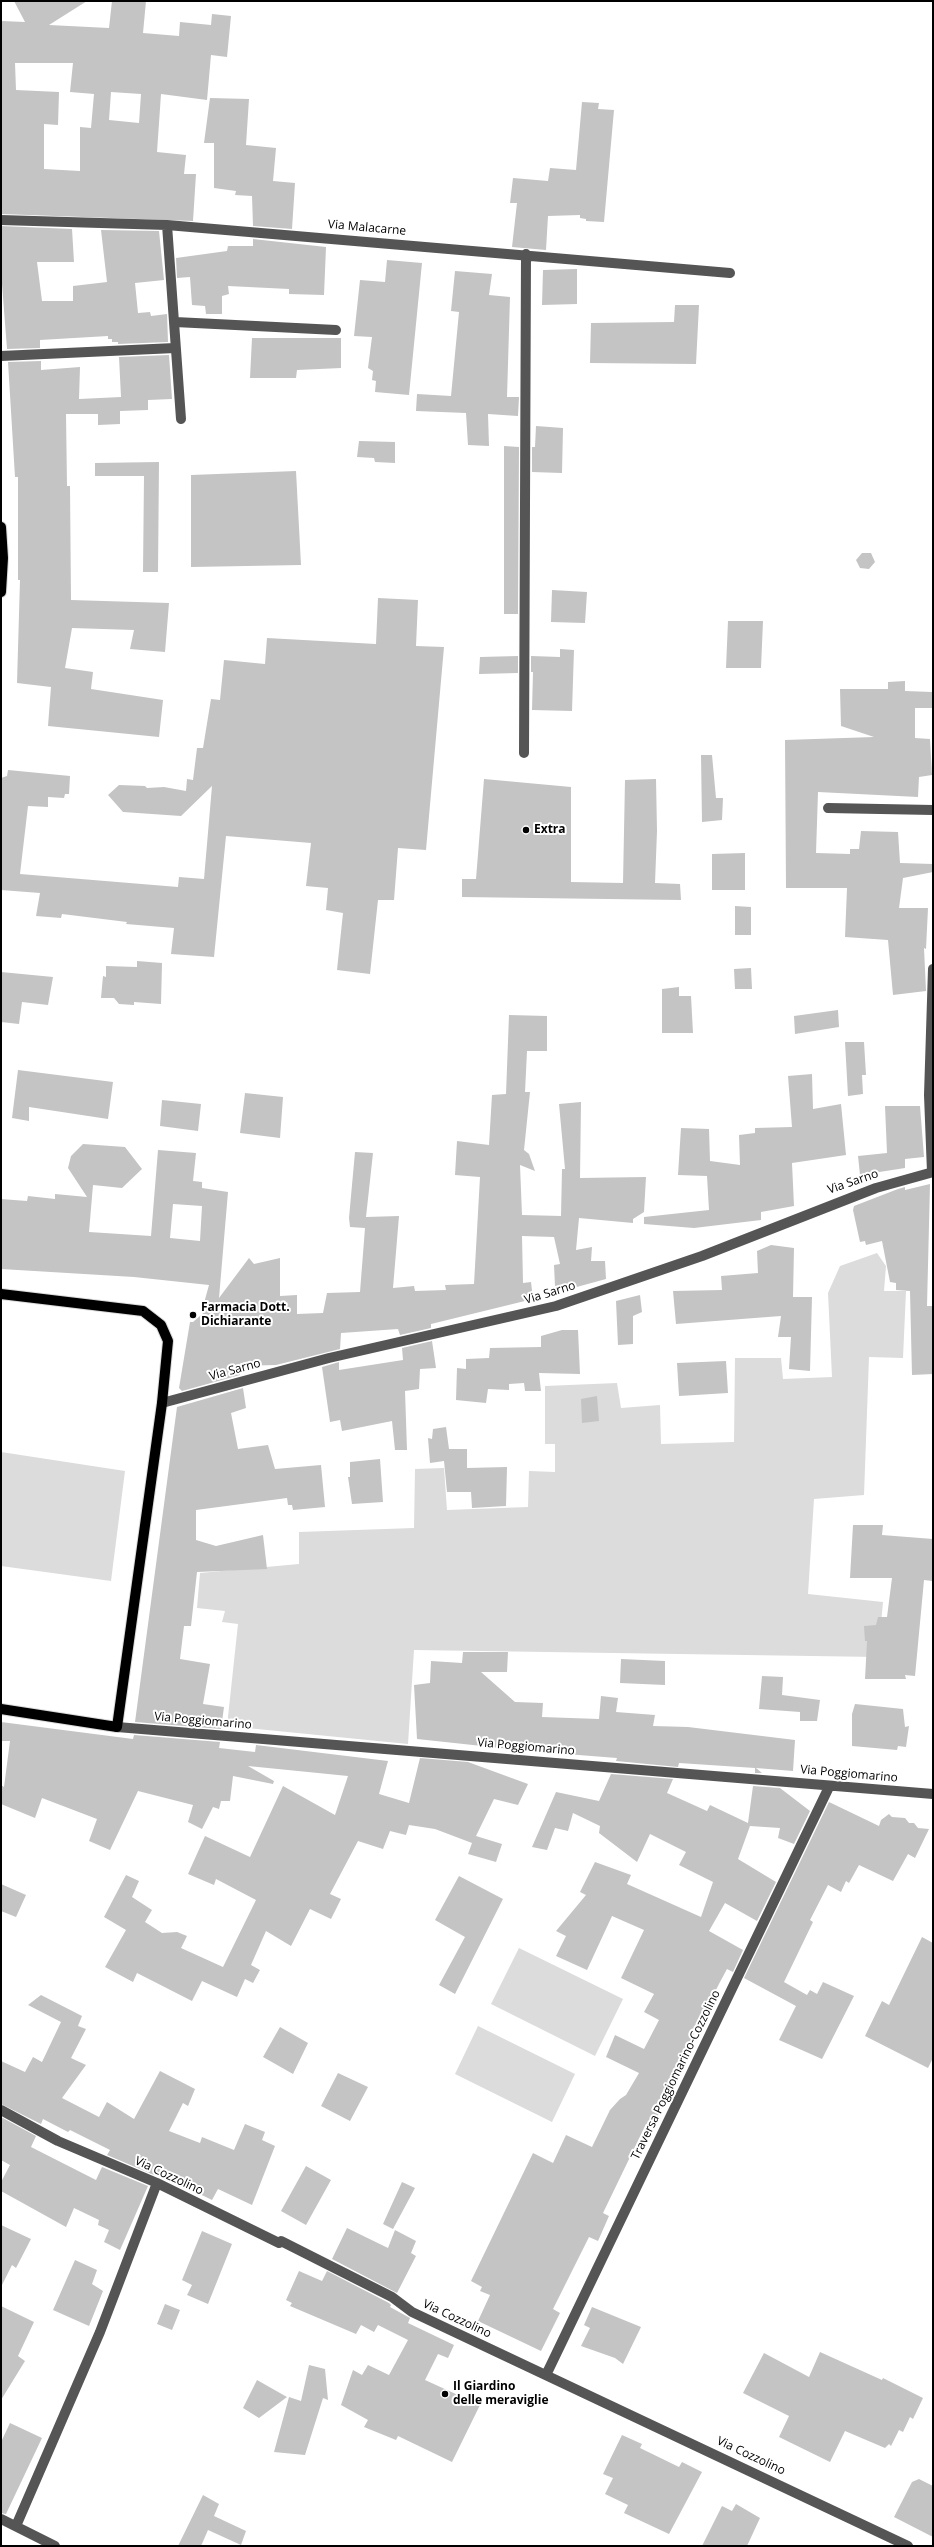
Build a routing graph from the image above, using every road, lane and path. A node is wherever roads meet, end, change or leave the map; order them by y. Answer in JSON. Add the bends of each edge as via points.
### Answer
{"nodes":[{"id":1,"x":1,"y":220,"type":"edge"},
{"id":2,"x":168,"y":225,"type":"junction"},
{"id":3,"x":526,"y":254,"type":"junction"},
{"id":4,"x":730,"y":273,"type":"dead end"},
{"id":5,"x":175,"y":322,"type":"junction"},
{"id":6,"x":336,"y":330,"type":"dead end"},
{"id":7,"x":175,"y":348,"type":"junction"},
{"id":8,"x":1,"y":356,"type":"edge"},
{"id":9,"x":181,"y":419,"type":"dead end"},
{"id":10,"x":1,"y":527,"type":"edge"},
{"id":11,"x":1,"y":592,"type":"edge"},
{"id":12,"x":524,"y":753,"type":"dead end"},
{"id":13,"x":828,"y":808,"type":"dead end"},
{"id":14,"x":933,"y":810,"type":"edge"},
{"id":15,"x":933,"y":969,"type":"edge"},
{"id":16,"x":932,"y":1172,"type":"edge"},
{"id":17,"x":1,"y":1294,"type":"edge"},
{"id":18,"x":162,"y":1403,"type":"junction"},
{"id":19,"x":1,"y":1709,"type":"edge"},
{"id":20,"x":117,"y":1726,"type":"junction"},
{"id":21,"x":829,"y":1787,"type":"junction"},
{"id":22,"x":933,"y":1794,"type":"edge"},
{"id":23,"x":1,"y":2110,"type":"edge"},
{"id":24,"x":157,"y":2183,"type":"junction"},
{"id":25,"x":546,"y":2375,"type":"junction"},
{"id":26,"x":1,"y":2519,"type":"edge"},
{"id":27,"x":16,"y":2526,"type":"junction"},
{"id":28,"x":55,"y":2546,"type":"edge"},
{"id":29,"x":908,"y":2546,"type":"edge"}],
"edges":[{"from":1,"to":2,"type":"street","name":"Via Malacarne"},
{"from":2,"to":3,"type":"street","name":"Via Malacarne"},
{"from":2,"to":5,"type":"street"},
{"from":3,"to":4,"type":"street","name":"Via Malacarne"},
{"from":3,"to":12,"type":"street"},
{"from":5,"to":6,"type":"street"},
{"from":5,"to":7,"type":"street"},
{"from":7,"to":8,"type":"street"},
{"from":7,"to":9,"type":"street"},
{"from":10,"to":11,"type":"main road"},
{"from":13,"to":14,"type":"street"},
{"from":15,"to":16,"type":"street","via":[[929,1095]]},
{"from":16,"to":18,"type":"street","name":"Via Sarno","via":[[869,1190],[702,1256],[556,1306],[329,1358]]},
{"from":17,"to":18,"type":"main road","via":[[143,1311],[161,1325],[168,1341]]},
{"from":18,"to":20,"type":"main road"},
{"from":19,"to":20,"type":"main road"},
{"from":20,"to":21,"type":"street","name":"Via Poggiomarino"},
{"from":21,"to":22,"type":"street","name":"Via Poggiomarino"},
{"from":21,"to":25,"type":"street","name":"Traversa Poggiomarino-Cozzolino"},
{"from":23,"to":24,"type":"street","name":"Via Cozzolino","via":[[58,2141]]},
{"from":24,"to":25,"type":"street","name":"Via Cozzolino","via":[[385,2294],[412,2312]]},
{"from":24,"to":27,"type":"street","via":[[100,2332]]},
{"from":25,"to":29,"type":"street","name":"Via Cozzolino"},
{"from":26,"to":27,"type":"street"},
{"from":27,"to":28,"type":"street"}]}
